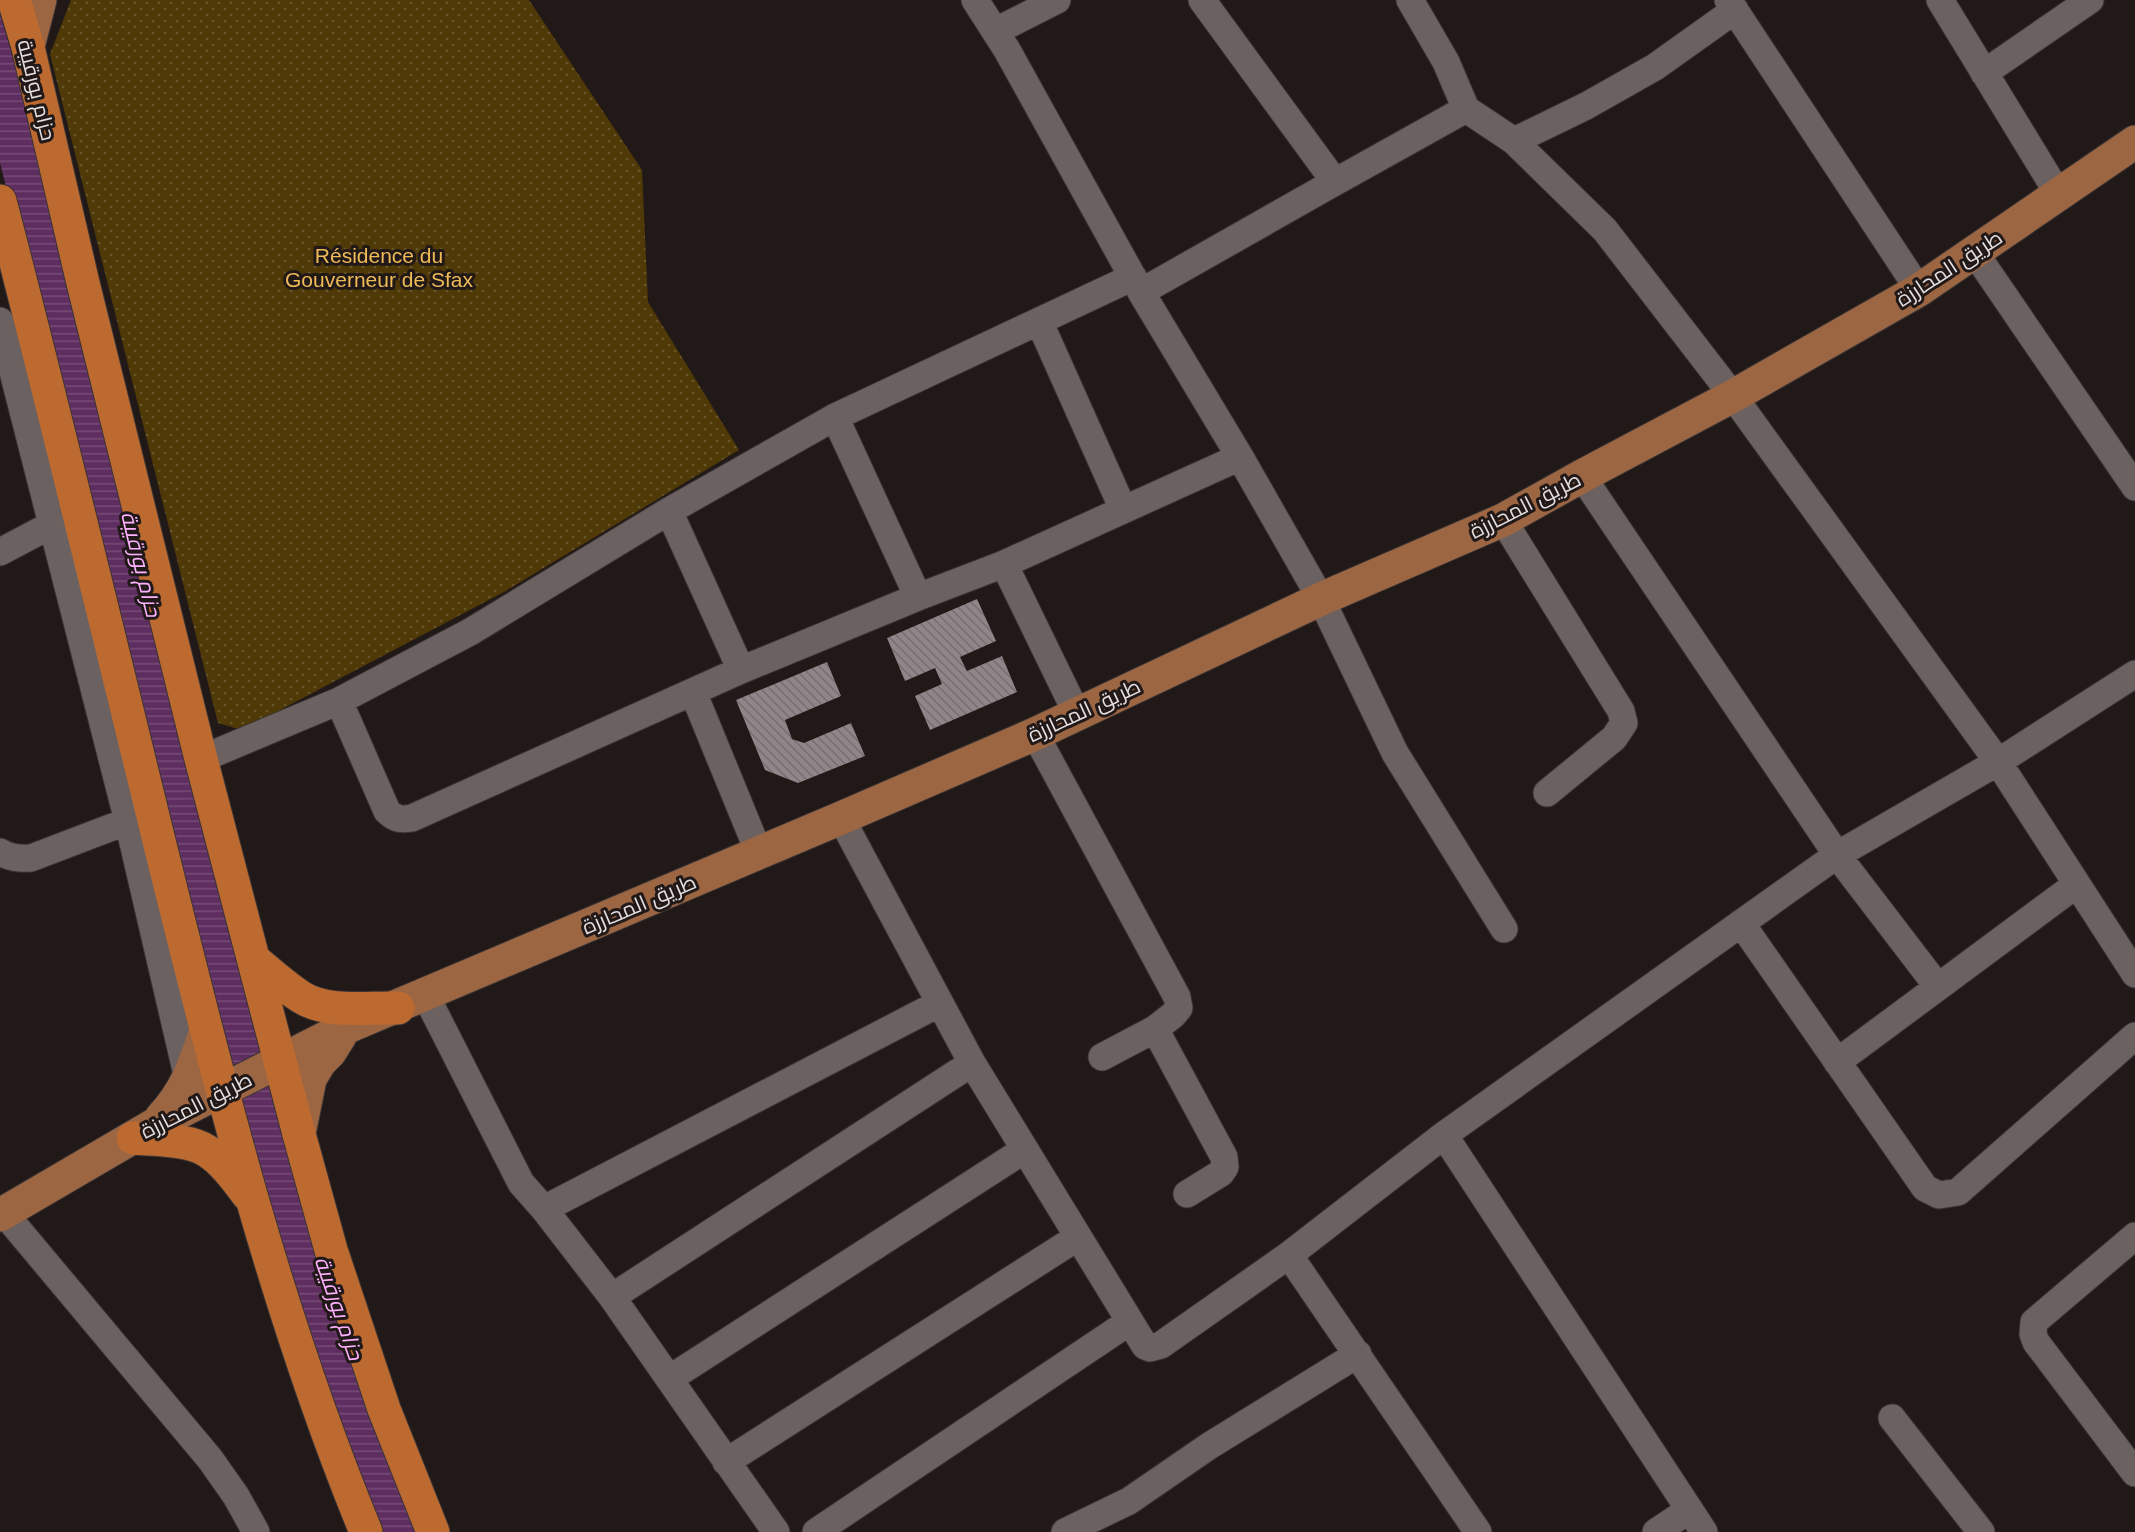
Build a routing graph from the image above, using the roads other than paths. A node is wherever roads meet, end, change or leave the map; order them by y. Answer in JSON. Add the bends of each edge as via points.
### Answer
{"nodes":[{"id":1,"x":14,"y":0,"type":"edge"},
{"id":2,"x":40,"y":0,"type":"edge"},
{"id":3,"x":975,"y":0,"type":"edge"},
{"id":4,"x":1057,"y":0,"type":"edge"},
{"id":5,"x":1202,"y":0,"type":"edge"},
{"id":6,"x":1410,"y":0,"type":"edge"},
{"id":7,"x":1940,"y":0,"type":"edge"},
{"id":8,"x":2090,"y":0,"type":"edge"},
{"id":9,"x":1732,"y":5,"type":"edge"},
{"id":10,"x":996,"y":31,"type":"junction"},
{"id":11,"x":27,"y":48,"type":"junction"},
{"id":12,"x":1984,"y":73,"type":"junction"},
{"id":13,"x":1466,"y":109,"type":"junction"},
{"id":14,"x":1514,"y":141,"type":"junction"},
{"id":15,"x":2135,"y":142,"type":"edge"},
{"id":16,"x":1335,"y":182,"type":"junction"},
{"id":17,"x":2059,"y":195,"type":"junction"},
{"id":18,"x":0,"y":201,"type":"edge"},
{"id":19,"x":1975,"y":252,"type":"junction"},
{"id":20,"x":1137,"y":284,"type":"junction"},
{"id":21,"x":1919,"y":290,"type":"junction"},
{"id":22,"x":0,"y":321,"type":"edge"},
{"id":23,"x":1039,"y":321,"type":"junction"},
{"id":24,"x":1733,"y":396,"type":"junction"},
{"id":25,"x":835,"y":417,"type":"junction"},
{"id":26,"x":1240,"y":457,"type":"junction"},
{"id":27,"x":1582,"y":476,"type":"junction"},
{"id":28,"x":2135,"y":486,"type":"edge"},
{"id":29,"x":1123,"y":509,"type":"junction"},
{"id":30,"x":669,"y":511,"type":"junction"},
{"id":31,"x":1503,"y":520,"type":"junction"},
{"id":32,"x":53,"y":524,"type":"junction"},
{"id":33,"x":0,"y":552,"type":"edge"},
{"id":34,"x":1004,"y":564,"type":"junction"},
{"id":35,"x":918,"y":597,"type":"junction"},
{"id":36,"x":1321,"y":599,"type":"junction"},
{"id":37,"x":741,"y":670,"type":"junction"},
{"id":38,"x":2135,"y":674,"type":"edge"},
{"id":39,"x":693,"y":692,"type":"junction"},
{"id":40,"x":339,"y":701,"type":"junction"},
{"id":41,"x":1077,"y":714,"type":"junction"},
{"id":42,"x":1035,"y":734,"type":"junction"},
{"id":43,"x":201,"y":759,"type":"junction"},
{"id":44,"x":1998,"y":762,"type":"junction"},
{"id":45,"x":1547,"y":793,"type":"dead end"},
{"id":46,"x":841,"y":818,"type":"junction"},
{"id":47,"x":128,"y":821,"type":"junction"},
{"id":48,"x":0,"y":852,"type":"edge"},
{"id":49,"x":759,"y":853,"type":"junction"},
{"id":50,"x":1837,"y":855,"type":"junction"},
{"id":51,"x":2077,"y":884,"type":"junction"},
{"id":52,"x":1741,"y":923,"type":"junction"},
{"id":53,"x":1504,"y":929,"type":"dead end"},
{"id":54,"x":254,"y":960,"type":"junction"},
{"id":55,"x":2135,"y":974,"type":"edge"},
{"id":56,"x":1938,"y":987,"type":"junction"},
{"id":57,"x":412,"y":1002,"type":"junction"},
{"id":58,"x":940,"y":1003,"type":"junction"},
{"id":59,"x":345,"y":1029,"type":"junction"},
{"id":60,"x":1155,"y":1029,"type":"junction"},
{"id":61,"x":206,"y":1030,"type":"junction"},
{"id":62,"x":2135,"y":1036,"type":"edge"},
{"id":63,"x":1102,"y":1057,"type":"dead end"},
{"id":64,"x":1837,"y":1062,"type":"junction"},
{"id":65,"x":972,"y":1063,"type":"junction"},
{"id":66,"x":276,"y":1065,"type":"junction"},
{"id":67,"x":188,"y":1079,"type":"junction"},
{"id":68,"x":226,"y":1088,"type":"junction"},
{"id":69,"x":144,"y":1131,"type":"junction"},
{"id":70,"x":299,"y":1134,"type":"junction"},
{"id":71,"x":1444,"y":1135,"type":"junction"},
{"id":72,"x":1024,"y":1150,"type":"junction"},
{"id":73,"x":1187,"y":1194,"type":"dead end"},
{"id":74,"x":255,"y":1205,"type":"junction"},
{"id":75,"x":544,"y":1209,"type":"junction"},
{"id":76,"x":2,"y":1214,"type":"edge"},
{"id":77,"x":2135,"y":1236,"type":"edge"},
{"id":78,"x":1078,"y":1237,"type":"junction"},
{"id":79,"x":1289,"y":1255,"type":"junction"},
{"id":80,"x":612,"y":1297,"type":"junction"},
{"id":81,"x":1130,"y":1322,"type":"junction"},
{"id":82,"x":1358,"y":1354,"type":"junction"},
{"id":83,"x":669,"y":1379,"type":"junction"},
{"id":84,"x":1892,"y":1418,"type":"dead end"},
{"id":85,"x":726,"y":1462,"type":"junction"},
{"id":86,"x":2135,"y":1473,"type":"edge"},
{"id":87,"x":1689,"y":1510,"type":"junction"},
{"id":88,"x":256,"y":1532,"type":"edge"},
{"id":89,"x":366,"y":1532,"type":"edge"},
{"id":90,"x":433,"y":1532,"type":"edge"},
{"id":91,"x":776,"y":1532,"type":"edge"},
{"id":92,"x":816,"y":1532,"type":"edge"},
{"id":93,"x":1065,"y":1532,"type":"edge"},
{"id":94,"x":1478,"y":1532,"type":"edge"},
{"id":95,"x":1656,"y":1532,"type":"edge"},
{"id":96,"x":1704,"y":1532,"type":"edge"},
{"id":97,"x":1981,"y":1532,"type":"edge"}],
"edges":[{"from":1,"to":11,"type":"highway","name":"حزام بورقيبة"},
{"from":2,"to":11,"type":"main road"},
{"from":3,"to":10,"type":"street"},
{"from":4,"to":10,"type":"street"},
{"from":5,"to":16,"type":"street"},
{"from":6,"to":13,"type":"street","via":[[1446,62]]},
{"from":7,"to":12,"type":"street"},
{"from":8,"to":12,"type":"street"},
{"from":9,"to":14,"type":"street","via":[[1655,67]]},
{"from":9,"to":21,"type":"street"},
{"from":10,"to":20,"type":"street"},
{"from":11,"to":43,"type":"highway","name":"حزام بورقيبة"},
{"from":12,"to":17,"type":"street"},
{"from":13,"to":14,"type":"street"},
{"from":13,"to":16,"type":"street"},
{"from":14,"to":24,"type":"street","via":[[1605,230]]},
{"from":15,"to":17,"type":"main road","name":"طريق المحارزة"},
{"from":16,"to":20,"type":"street"},
{"from":17,"to":19,"type":"main road","name":"طريق المحارزة"},
{"from":18,"to":61,"type":"highway"},
{"from":19,"to":21,"type":"main road","name":"طريق المحارزة"},
{"from":19,"to":28,"type":"street"},
{"from":20,"to":23,"type":"street"},
{"from":20,"to":26,"type":"street"},
{"from":21,"to":24,"type":"main road","name":"طريق المحارزة"},
{"from":22,"to":32,"type":"street"},
{"from":23,"to":25,"type":"street"},
{"from":23,"to":29,"type":"street"},
{"from":24,"to":27,"type":"main road","name":"طريق المحارزة"},
{"from":24,"to":44,"type":"street"},
{"from":25,"to":30,"type":"street"},
{"from":25,"to":35,"type":"street"},
{"from":26,"to":29,"type":"street"},
{"from":26,"to":36,"type":"street"},
{"from":27,"to":31,"type":"main road","name":"طريق المحارزة"},
{"from":27,"to":50,"type":"street"},
{"from":29,"to":34,"type":"street"},
{"from":30,"to":37,"type":"street"},
{"from":30,"to":40,"type":"street","via":[[501,615]]},
{"from":31,"to":36,"type":"main road","name":"طريق المحارزة"},
{"from":31,"to":45,"type":"street","via":[[1621,711],[1624,723],[1614,738]]},
{"from":32,"to":33,"type":"street"},
{"from":32,"to":47,"type":"street"},
{"from":34,"to":35,"type":"street"},
{"from":34,"to":41,"type":"street"},
{"from":35,"to":37,"type":"street"},
{"from":36,"to":41,"type":"main road","name":"طريق المحارزة"},
{"from":36,"to":53,"type":"street","via":[[1395,753]]},
{"from":37,"to":39,"type":"street"},
{"from":38,"to":44,"type":"street"},
{"from":39,"to":40,"type":"street","via":[[405,819],[387,811]]},
{"from":39,"to":49,"type":"street"},
{"from":40,"to":43,"type":"street"},
{"from":41,"to":42,"type":"main road","name":"طريق المحارزة"},
{"from":42,"to":46,"type":"main road","name":"طريق المحارزة"},
{"from":42,"to":60,"type":"street","via":[[1177,997],[1179,1008]]},
{"from":43,"to":54,"type":"highway","name":"حزام بورقيبة"},
{"from":44,"to":50,"type":"street"},
{"from":44,"to":51,"type":"street"},
{"from":46,"to":49,"type":"main road","name":"طريق المحارزة"},
{"from":46,"to":58,"type":"street"},
{"from":47,"to":48,"type":"street","via":[[31,858]]},
{"from":47,"to":67,"type":"street"},
{"from":49,"to":57,"type":"main road","name":"طريق المحارزة"},
{"from":50,"to":52,"type":"street"},
{"from":50,"to":56,"type":"street"},
{"from":51,"to":55,"type":"street"},
{"from":51,"to":56,"type":"street"},
{"from":52,"to":64,"type":"street"},
{"from":52,"to":71,"type":"street"},
{"from":54,"to":57,"type":"highway","via":[[316,1004],[337,1008]]},
{"from":54,"to":66,"type":"highway","name":"حزام بورقيبة"},
{"from":56,"to":64,"type":"street"},
{"from":57,"to":59,"type":"main road","name":"طريق المحارزة"},
{"from":57,"to":75,"type":"street","via":[[521,1183]]},
{"from":58,"to":65,"type":"street"},
{"from":58,"to":75,"type":"street"},
{"from":59,"to":66,"type":"main road","name":"طريق المحارزة"},
{"from":59,"to":70,"type":"main road","via":[[314,1070]]},
{"from":60,"to":63,"type":"street"},
{"from":60,"to":73,"type":"street","via":[[1224,1157],[1221,1173]]},
{"from":61,"to":67,"type":"main road"},
{"from":61,"to":68,"type":"highway"},
{"from":62,"to":64,"type":"street","via":[[1958,1192],[1939,1195],[1925,1188]]},
{"from":65,"to":72,"type":"street"},
{"from":65,"to":80,"type":"street"},
{"from":66,"to":68,"type":"main road","name":"طريق المحارزة"},
{"from":66,"to":70,"type":"highway","name":"حزام بورقيبة"},
{"from":67,"to":69,"type":"main road","via":[[176,1102]]},
{"from":68,"to":69,"type":"main road","name":"طريق المحارزة"},
{"from":68,"to":74,"type":"highway"},
{"from":69,"to":74,"type":"highway","via":[[206,1150],[238,1180]]},
{"from":69,"to":76,"type":"main road","name":"طريق المحارزة"},
{"from":70,"to":90,"type":"highway","name":"حزام بورقيبة","via":[[331,1250],[380,1397]]},
{"from":71,"to":79,"type":"street"},
{"from":71,"to":87,"type":"street"},
{"from":72,"to":78,"type":"street"},
{"from":72,"to":83,"type":"street"},
{"from":74,"to":89,"type":"highway","via":[[334,1455]]},
{"from":75,"to":80,"type":"street"},
{"from":76,"to":88,"type":"street","via":[[210,1459]]},
{"from":77,"to":86,"type":"street","via":[[2034,1322],[2033,1334]]},
{"from":78,"to":81,"type":"street"},
{"from":78,"to":85,"type":"street"},
{"from":79,"to":81,"type":"street","via":[[1155,1348],[1145,1346]]},
{"from":79,"to":82,"type":"street"},
{"from":80,"to":83,"type":"street"},
{"from":81,"to":92,"type":"street"},
{"from":82,"to":93,"type":"street","via":[[1209,1446],[1129,1501]]},
{"from":82,"to":94,"type":"street"},
{"from":83,"to":85,"type":"street"},
{"from":84,"to":97,"type":"street"},
{"from":85,"to":91,"type":"street"},
{"from":87,"to":95,"type":"street"},
{"from":87,"to":96,"type":"street"}]}
